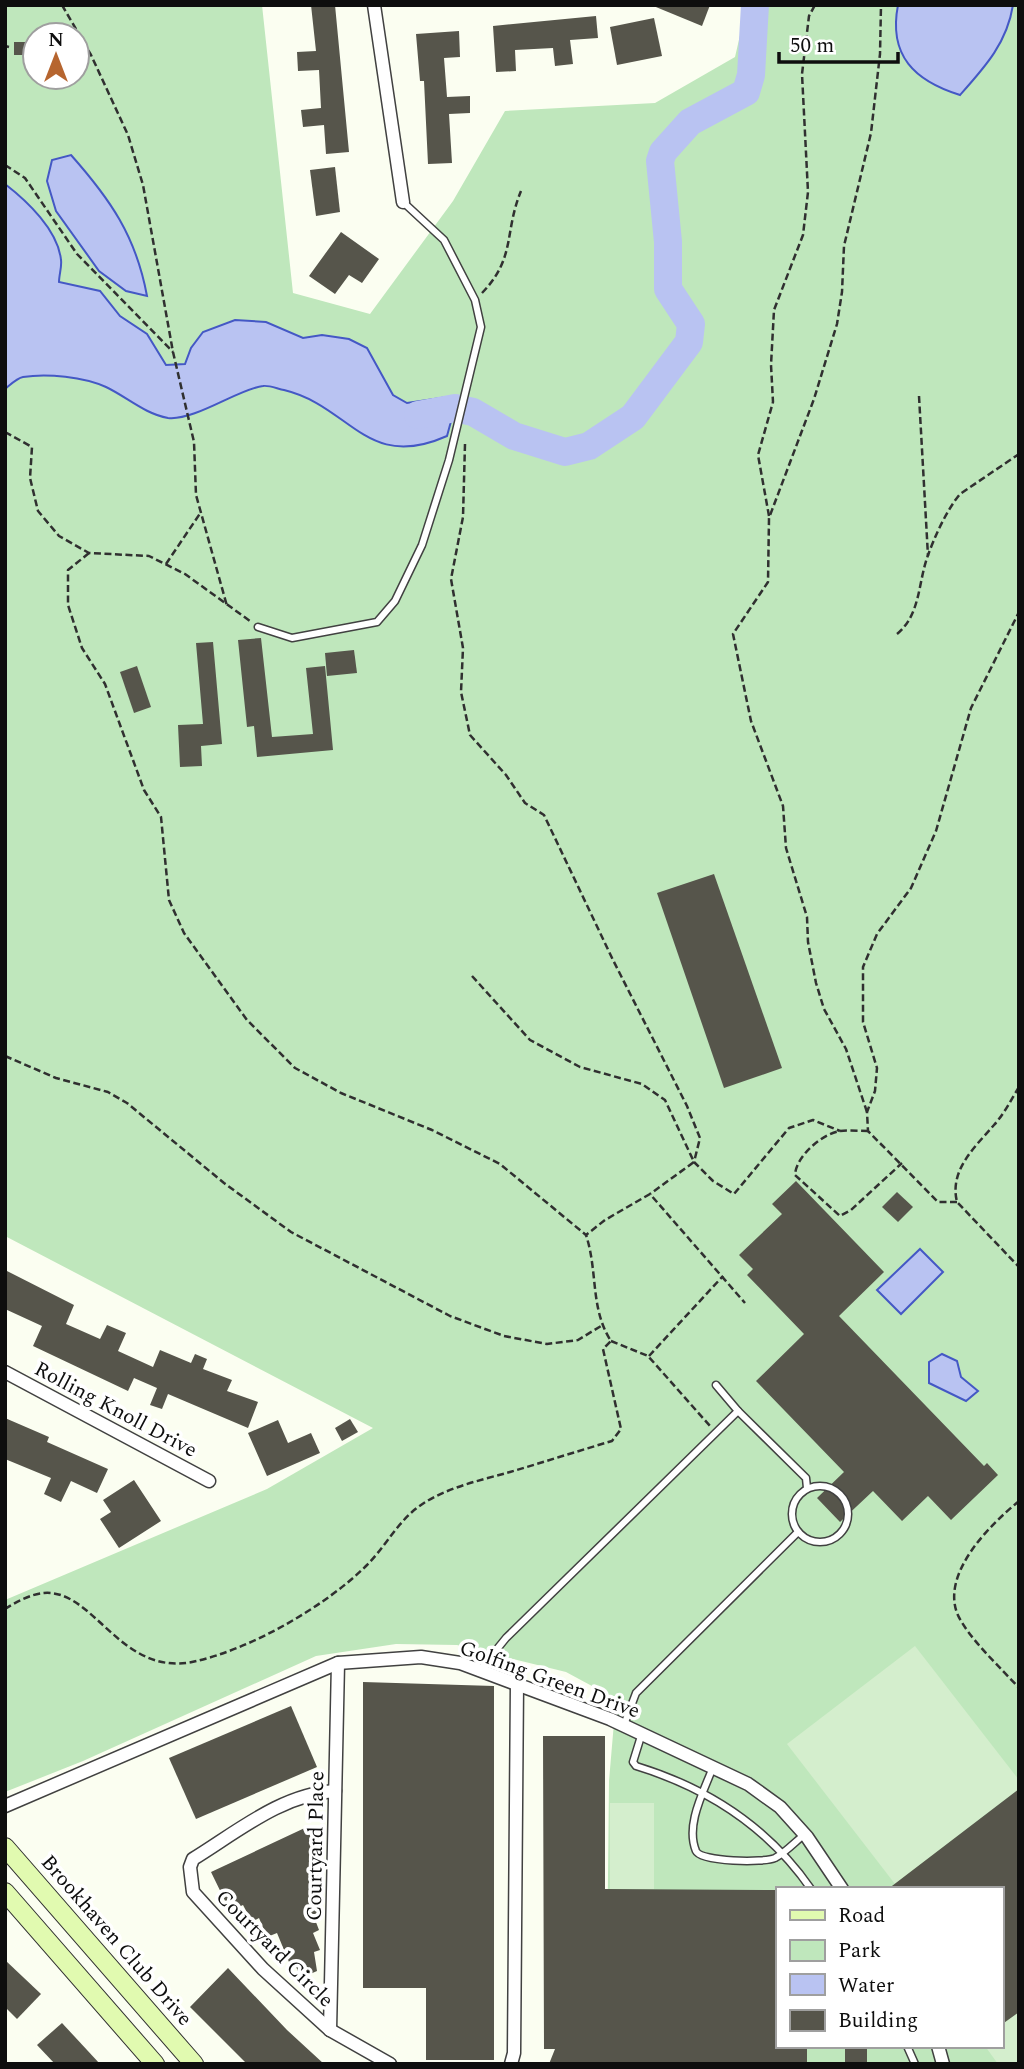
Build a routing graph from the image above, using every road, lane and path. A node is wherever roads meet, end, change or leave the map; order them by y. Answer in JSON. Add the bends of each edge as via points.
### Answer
{"nodes":[{"id":1,"x":62,"y":5,"type":"edge"},
{"id":2,"x":374,"y":5,"type":"edge"},
{"id":3,"x":815,"y":5,"type":"edge"},
{"id":4,"x":881,"y":5,"type":"edge"},
{"id":5,"x":5,"y":165,"type":"edge"},
{"id":6,"x":521,"y":191,"type":"dead end"},
{"id":7,"x":403,"y":202,"type":"joint"},
{"id":8,"x":475,"y":300,"type":"junction"},
{"id":9,"x":173,"y":352,"type":"junction"},
{"id":10,"x":919,"y":396,"type":"dead end"},
{"id":11,"x":458,"y":425,"type":"junction"},
{"id":12,"x":5,"y":432,"type":"edge"},
{"id":13,"x":1019,"y":454,"type":"edge"},
{"id":14,"x":202,"y":512,"type":"junction"},
{"id":15,"x":769,"y":518,"type":"junction"},
{"id":16,"x":89,"y":553,"type":"junction"},
{"id":17,"x":928,"y":556,"type":"junction"},
{"id":18,"x":166,"y":564,"type":"junction"},
{"id":19,"x":228,"y":606,"type":"junction"},
{"id":20,"x":1019,"y":612,"type":"edge"},
{"id":21,"x":258,"y":627,"type":"joint"},
{"id":22,"x":897,"y":634,"type":"dead end"},
{"id":23,"x":472,"y":976,"type":"dead end"},
{"id":24,"x":5,"y":1056,"type":"edge"},
{"id":25,"x":1019,"y":1087,"type":"edge"},
{"id":26,"x":867,"y":1112,"type":"junction"},
{"id":27,"x":840,"y":1131,"type":"junction"},
{"id":28,"x":868,"y":1131,"type":"junction"},
{"id":29,"x":694,"y":1162,"type":"junction"},
{"id":30,"x":902,"y":1163,"type":"junction"},
{"id":31,"x":650,"y":1194,"type":"junction"},
{"id":32,"x":957,"y":1202,"type":"junction"},
{"id":33,"x":586,"y":1236,"type":"junction"},
{"id":34,"x":1019,"y":1266,"type":"edge"},
{"id":35,"x":723,"y":1276,"type":"junction"},
{"id":36,"x":745,"y":1303,"type":"dead end"},
{"id":37,"x":601,"y":1326,"type":"junction"},
{"id":38,"x":611,"y":1341,"type":"junction"},
{"id":39,"x":648,"y":1356,"type":"junction"},
{"id":40,"x":5,"y":1372,"type":"edge"},
{"id":41,"x":716,"y":1385,"type":"dead end"},
{"id":42,"x":738,"y":1410,"type":"junction"},
{"id":43,"x":717,"y":1434,"type":"junction"},
{"id":44,"x":209,"y":1481,"type":"dead end"},
{"id":45,"x":807,"y":1488,"type":"junction"},
{"id":46,"x":1019,"y":1501,"type":"edge"},
{"id":47,"x":798,"y":1532,"type":"junction"},
{"id":48,"x":5,"y":1609,"type":"edge"},
{"id":49,"x":338,"y":1663,"type":"junction"},
{"id":50,"x":480,"y":1671,"type":"junction"},
{"id":51,"x":517,"y":1683,"type":"junction"},
{"id":52,"x":1019,"y":1688,"type":"edge"},
{"id":53,"x":624,"y":1725,"type":"junction"},
{"id":54,"x":642,"y":1733,"type":"junction"},
{"id":55,"x":713,"y":1767,"type":"junction"},
{"id":56,"x":335,"y":1791,"type":"junction"},
{"id":57,"x":703,"y":1793,"type":"junction"},
{"id":58,"x":5,"y":1806,"type":"edge"},
{"id":59,"x":805,"y":1834,"type":"junction"},
{"id":60,"x":5,"y":1847,"type":"edge"},
{"id":61,"x":782,"y":1852,"type":"junction"},
{"id":62,"x":809,"y":1887,"type":"edge"},
{"id":63,"x":841,"y":1887,"type":"edge"},
{"id":64,"x":5,"y":1892,"type":"edge"},
{"id":65,"x":162,"y":2026,"type":"junction"},
{"id":66,"x":330,"y":2030,"type":"junction"},
{"id":67,"x":141,"y":2047,"type":"junction"},
{"id":68,"x":908,"y":2048,"type":"edge"},
{"id":69,"x":155,"y":2064,"type":"edge"},
{"id":70,"x":194,"y":2064,"type":"edge"},
{"id":71,"x":390,"y":2064,"type":"edge"},
{"id":72,"x":511,"y":2064,"type":"edge"},
{"id":73,"x":915,"y":2064,"type":"edge"}],
"edges":[{"from":1,"to":9,"type":"path","via":[[128,135],[143,185]]},
{"from":2,"to":7,"type":"street"},
{"from":3,"to":15,"type":"path","via":[[809,16],[802,74],[808,192],[803,235],[774,310],[773,402],[758,456]]},
{"from":4,"to":15,"type":"path","via":[[871,133],[844,246],[837,324]]},
{"from":5,"to":9,"type":"path","via":[[25,178],[77,254]]},
{"from":6,"to":8,"type":"path","via":[[513,209],[505,264]]},
{"from":7,"to":8,"type":"lane","via":[[444,240]]},
{"from":8,"to":11,"type":"lane","via":[[481,327]]},
{"from":9,"to":14,"type":"path","via":[[194,442],[196,495]]},
{"from":10,"to":17,"type":"path"},
{"from":11,"to":21,"type":"lane","via":[[422,545],[396,601],[377,622],[292,638]]},
{"from":11,"to":29,"type":"path","via":[[465,436],[465,486],[452,579],[463,648],[461,692],[470,735],[525,803],[544,815],[687,1105],[700,1138]]},
{"from":12,"to":16,"type":"path","via":[[32,447],[30,478],[38,511],[59,536]]},
{"from":13,"to":17,"type":"path","via":[[960,494]]},
{"from":14,"to":18,"type":"path"},
{"from":14,"to":19,"type":"path"},
{"from":15,"to":26,"type":"path","via":[[768,582],[733,634],[735,648],[751,721],[783,806],[786,848],[807,917],[820,996],[846,1049]]},
{"from":16,"to":18,"type":"path","via":[[149,556]]},
{"from":16,"to":33,"type":"path","via":[[68,570],[68,605],[82,648],[106,684],[144,790],[162,817],[169,900],[179,922],[247,1020],[295,1068],[500,1164]]},
{"from":17,"to":22,"type":"path","via":[[914,613]]},
{"from":18,"to":19,"type":"path"},
{"from":19,"to":21,"type":"path"},
{"from":20,"to":26,"type":"path","via":[[971,708],[936,831],[911,888],[877,934],[863,967],[863,1021],[877,1068]]},
{"from":23,"to":29,"type":"path","via":[[530,1040],[580,1067],[642,1084],[665,1100]]},
{"from":24,"to":37,"type":"path","via":[[127,1103],[224,1184],[291,1232],[450,1316],[504,1336],[547,1344],[578,1340]]},
{"from":25,"to":32,"type":"path","via":[[996,1123],[970,1149],[954,1188]]},
{"from":26,"to":28,"type":"path"},
{"from":27,"to":28,"type":"path"},
{"from":27,"to":29,"type":"path","via":[[813,1120],[789,1128],[734,1194]]},
{"from":27,"to":30,"type":"path","via":[[804,1153],[795,1175],[840,1216]]},
{"from":28,"to":30,"type":"path"},
{"from":29,"to":31,"type":"path"},
{"from":30,"to":32,"type":"path","via":[[938,1202]]},
{"from":31,"to":33,"type":"path"},
{"from":31,"to":35,"type":"path"},
{"from":32,"to":34,"type":"path"},
{"from":33,"to":37,"type":"path","via":[[594,1260]]},
{"from":35,"to":36,"type":"path"},
{"from":35,"to":39,"type":"path"},
{"from":37,"to":38,"type":"path"},
{"from":38,"to":39,"type":"path"},
{"from":38,"to":48,"type":"path","via":[[603,1349],[621,1429],[612,1441],[435,1498],[412,1512],[341,1589],[288,1625],[191,1662],[166,1663],[142,1656],[120,1642],[58,1594],[33,1595]]},
{"from":39,"to":43,"type":"path"},
{"from":40,"to":44,"type":"street","name":"Rolling Knoll Drive"},
{"from":41,"to":42,"type":"lane"},
{"from":42,"to":43,"type":"lane"},
{"from":42,"to":45,"type":"lane","via":[[806,1478]]},
{"from":43,"to":50,"type":"lane","via":[[506,1638]]},
{"from":45,"to":47,"type":"lane","via":[[792,1508]]},
{"from":45,"to":47,"type":"lane","via":[[825,1486],[842,1495],[848,1514],[834,1538],[825,1542]]},
{"from":46,"to":52,"type":"path","via":[[996,1520],[954,1583],[957,1613]]},
{"from":47,"to":53,"type":"lane","via":[[636,1693]]},
{"from":49,"to":50,"type":"street","name":"Golfing Green Drive","via":[[421,1657]]},
{"from":49,"to":56,"type":"street","name":"Courtyard Place"},
{"from":49,"to":58,"type":"street","name":"Golfing Green Drive"},
{"from":50,"to":51,"type":"street","name":"Golfing Green Drive"},
{"from":51,"to":53,"type":"street","name":"Golfing Green Drive"},
{"from":51,"to":72,"type":"street"},
{"from":53,"to":54,"type":"street","name":"Golfing Green Drive"},
{"from":54,"to":55,"type":"street","name":"Golfing Green Drive"},
{"from":54,"to":57,"type":"lane","via":[[636,1766]]},
{"from":55,"to":57,"type":"lane"},
{"from":55,"to":59,"type":"street","name":"Golfing Green Drive","via":[[780,1807]]},
{"from":56,"to":66,"type":"street","name":"Courtyard Place"},
{"from":56,"to":66,"type":"street","name":"Courtyard Circle","via":[[313,1792],[288,1801],[193,1859],[190,1867],[199,1901],[263,1969]]},
{"from":57,"to":61,"type":"lane","via":[[731,1808]]},
{"from":57,"to":61,"type":"lane","via":[[695,1815],[695,1849],[700,1856],[710,1860],[774,1858]]},
{"from":59,"to":61,"type":"lane"},
{"from":59,"to":63,"type":"street","name":"Golfing Green Drive"},
{"from":60,"to":65,"type":"main road","name":"Brookhaven Club Drive"},
{"from":61,"to":62,"type":"lane"},
{"from":64,"to":67,"type":"main road"},
{"from":65,"to":67,"type":"main road"},
{"from":65,"to":70,"type":"main road","name":"Brookhaven Club Drive"},
{"from":66,"to":71,"type":"street","name":"Courtyard Circle"},
{"from":67,"to":69,"type":"main road"},
{"from":68,"to":73,"type":"lane"}]}
